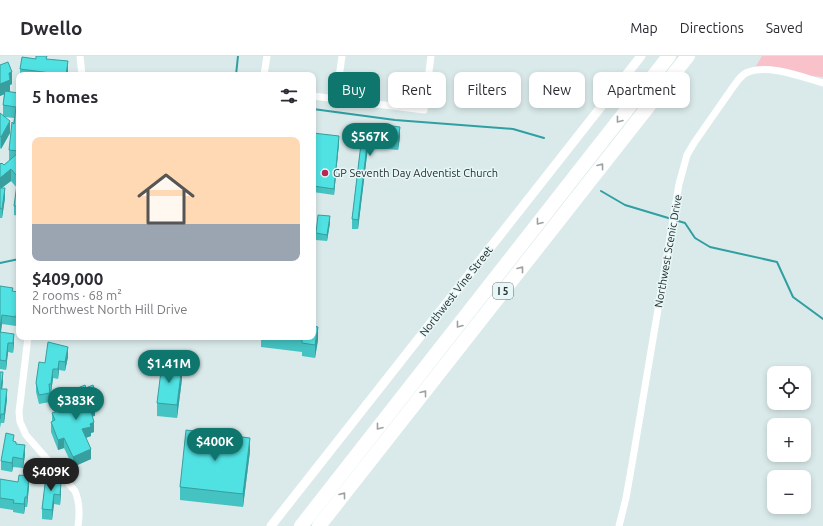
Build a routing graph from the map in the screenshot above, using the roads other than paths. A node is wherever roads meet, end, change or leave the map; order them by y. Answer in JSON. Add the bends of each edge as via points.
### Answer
{"nodes":[{"id":1,"x":80,"y":56,"type":"edge"},
{"id":2,"x":267,"y":56,"type":"edge"},
{"id":3,"x":342,"y":56,"type":"edge"},
{"id":4,"x":431,"y":56,"type":"edge"},
{"id":5,"x":641,"y":56,"type":"edge"},
{"id":6,"x":669,"y":56,"type":"edge"},
{"id":7,"x":688,"y":56,"type":"edge"},
{"id":8,"x":82,"y":72,"type":"edge"},
{"id":9,"x":264,"y":72,"type":"edge"},
{"id":10,"x":340,"y":72,"type":"edge"},
{"id":11,"x":823,"y":83,"type":"edge"},
{"id":12,"x":316,"y":96,"type":"edge"},
{"id":13,"x":328,"y":98,"type":"edge"},
{"id":14,"x":380,"y":104,"type":"edge"},
{"id":15,"x":28,"y":340,"type":"edge"},
{"id":16,"x":78,"y":526,"type":"edge"},
{"id":17,"x":271,"y":526,"type":"edge"},
{"id":18,"x":302,"y":526,"type":"edge"},
{"id":19,"x":319,"y":526,"type":"edge"},
{"id":20,"x":619,"y":526,"type":"edge"}],
"edges":[{"from":1,"to":8,"type":"street"},
{"from":2,"to":9,"type":"street"},
{"from":3,"to":10,"type":"street"},
{"from":4,"to":14,"type":"street","via":[[424,110]]},
{"from":5,"to":17,"type":"street","name":"Northwest Vine Street"},
{"from":6,"to":18,"type":"highway","number":"I 5","one_way":true},
{"from":19,"to":7,"type":"highway","number":"I 5","one_way":true},
{"from":11,"to":20,"type":"street","name":"Northwest Scenic Drive","via":[[782,71],[759,70],[746,73],[733,87],[687,155],[679,184],[632,464]]},
{"from":12,"to":13,"type":"street"},
{"from":15,"to":16,"type":"street","via":[[20,422],[26,435],[75,491],[80,507]]}]}
